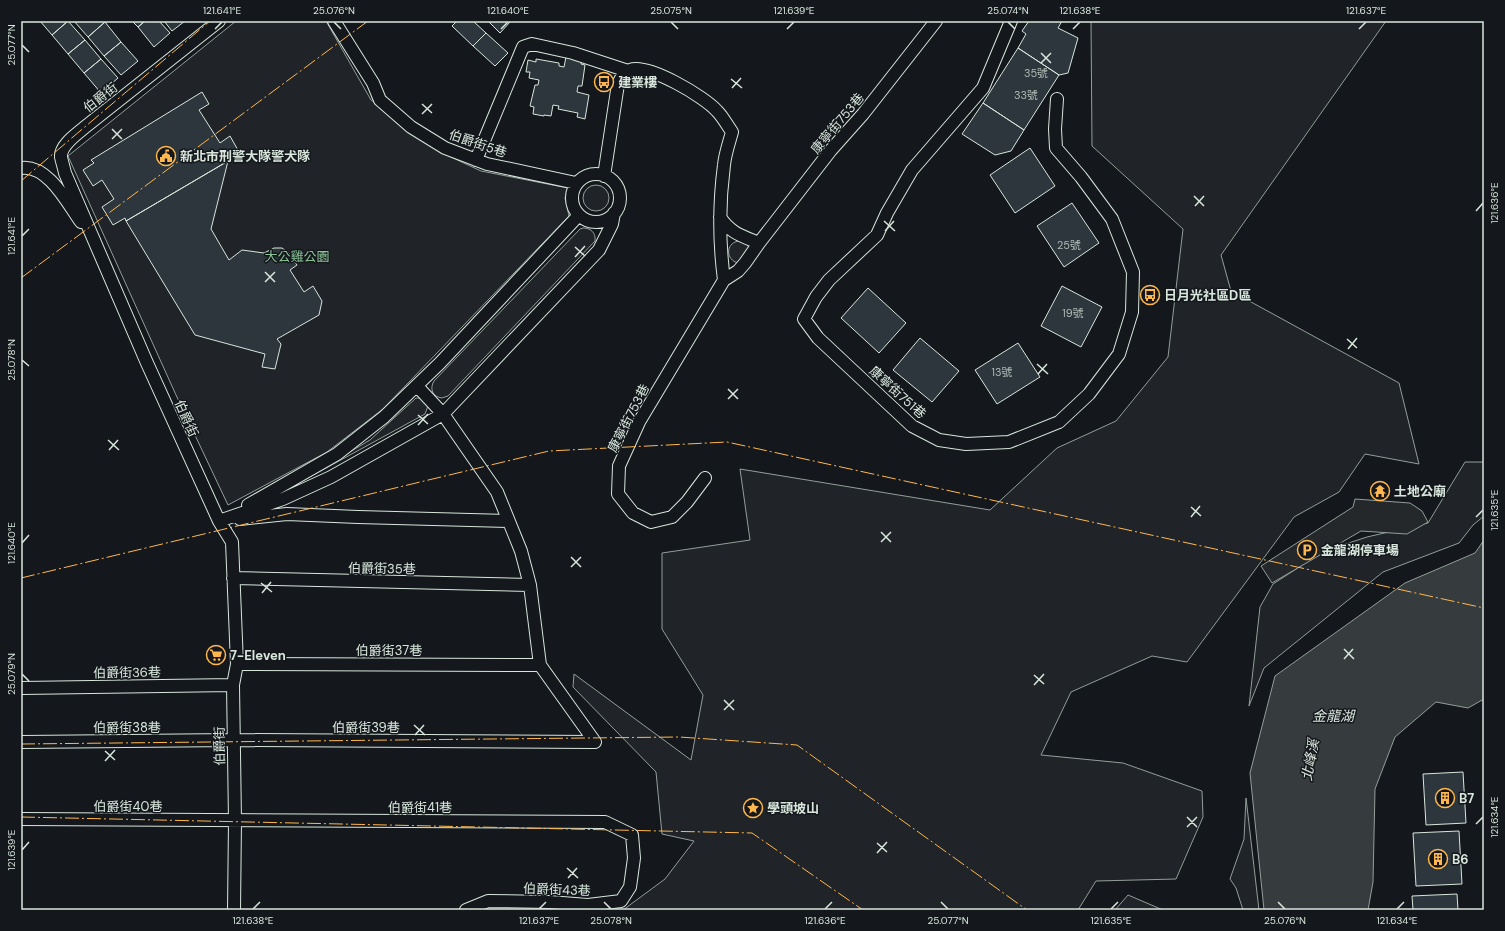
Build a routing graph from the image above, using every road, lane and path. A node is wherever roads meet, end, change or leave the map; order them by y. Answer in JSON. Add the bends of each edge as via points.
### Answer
{"nodes":[{"id":1,"x":219,"y":21,"type":"edge"},
{"id":2,"x":334,"y":21,"type":"edge"},
{"id":3,"x":936,"y":21,"type":"edge"},
{"id":4,"x":1011,"y":21,"type":"edge"},
{"id":5,"x":628,"y":71,"type":"junction"},
{"id":6,"x":1057,"y":99,"type":"dead end"},
{"id":7,"x":476,"y":160,"type":"junction"},
{"id":8,"x":21,"y":168,"type":"edge"},
{"id":9,"x":604,"y":176,"type":"junction"},
{"id":10,"x":576,"y":183,"type":"junction"},
{"id":11,"x":614,"y":213,"type":"junction"},
{"id":12,"x":579,"y":215,"type":"junction"},
{"id":13,"x":720,"y":217,"type":"junction"},
{"id":14,"x":93,"y":238,"type":"junction"},
{"id":15,"x":759,"y":243,"type":"junction"},
{"id":16,"x":724,"y":280,"type":"junction"},
{"id":17,"x":417,"y":386,"type":"junction"},
{"id":18,"x":443,"y":414,"type":"junction"},
{"id":19,"x":705,"y":478,"type":"dead end"},
{"id":20,"x":219,"y":521,"type":"junction"},
{"id":21,"x":508,"y":521,"type":"junction"},
{"id":22,"x":233,"y":578,"type":"junction"},
{"id":23,"x":530,"y":585,"type":"junction"},
{"id":24,"x":237,"y":664,"type":"junction"},
{"id":25,"x":540,"y":665,"type":"junction"},
{"id":26,"x":233,"y":685,"type":"junction"},
{"id":27,"x":21,"y":688,"type":"edge"},
{"id":28,"x":233,"y":740,"type":"junction"},
{"id":29,"x":21,"y":742,"type":"edge"},
{"id":30,"x":21,"y":819,"type":"edge"},
{"id":31,"x":235,"y":821,"type":"junction"},
{"id":32,"x":604,"y":822,"type":"joint"},
{"id":33,"x":234,"y":910,"type":"edge"},
{"id":34,"x":466,"y":910,"type":"edge"}],
"edges":[{"from":1,"to":14,"type":"street","name":"伯爵街","via":[[85,127],[64,148],[61,156],[65,173]]},
{"from":2,"to":7,"type":"street","name":"伯爵街5巷","via":[[373,83],[380,100],[411,127],[445,148]]},
{"from":3,"to":15,"type":"street","name":"康寧街753巷"},
{"from":4,"to":6,"type":"street","name":"康寧街751巷","via":[[983,88],[912,170],[877,235],[829,280],[804,319],[818,338],[912,426],[939,440],[966,444],[1009,442],[1059,422],[1089,394],[1119,354],[1132,312],[1133,272],[1112,219],[1056,148]]},
{"from":5,"to":7,"type":"street","via":[[573,53],[532,44],[523,47]]},
{"from":5,"to":9,"type":"street","via":[[618,84]]},
{"from":5,"to":13,"type":"street","via":[[642,70],[675,81],[717,111],[732,132],[724,165]]},
{"from":7,"to":10,"type":"street","name":"伯爵街5巷"},
{"from":8,"to":14,"type":"street","via":[[34,169],[55,184]]},
{"from":9,"to":10,"type":"street","via":[[593,174]]},
{"from":9,"to":11,"type":"street","via":[[609,177],[618,190],[620,198]]},
{"from":10,"to":12,"type":"street","via":[[572,201]]},
{"from":11,"to":12,"type":"street","via":[[601,221],[593,222]]},
{"from":11,"to":18,"type":"street","via":[[612,224],[599,250]]},
{"from":12,"to":17,"type":"street"},
{"from":13,"to":15,"type":"street","via":[[726,227],[735,233]]},
{"from":13,"to":16,"type":"street"},
{"from":14,"to":20,"type":"street","name":"伯爵街"},
{"from":15,"to":16,"type":"street","name":"康寧街753巷","via":[[740,268]]},
{"from":16,"to":19,"type":"street","name":"康寧街753巷","via":[[639,422],[619,466],[618,494],[633,513],[651,522],[672,517]]},
{"from":17,"to":18,"type":"street"},
{"from":17,"to":20,"type":"street","via":[[384,418],[337,454]]},
{"from":18,"to":20,"type":"street","via":[[331,477],[283,499]]},
{"from":18,"to":21,"type":"street","via":[[497,492]]},
{"from":20,"to":21,"type":"street","via":[[287,514]]},
{"from":20,"to":22,"type":"street","name":"伯爵街","via":[[232,542]]},
{"from":21,"to":23,"type":"street","via":[[521,551]]},
{"from":22,"to":23,"type":"street","name":"伯爵街35巷"},
{"from":22,"to":24,"type":"street","name":"伯爵街"},
{"from":23,"to":25,"type":"street"},
{"from":24,"to":25,"type":"street","name":"伯爵街37巷"},
{"from":24,"to":26,"type":"street","name":"伯爵街"},
{"from":25,"to":28,"type":"street","name":"伯爵街39巷","via":[[595,742]]},
{"from":26,"to":27,"type":"street","name":"伯爵街36巷"},
{"from":26,"to":28,"type":"street","name":"伯爵街"},
{"from":28,"to":29,"type":"street","name":"伯爵街38巷"},
{"from":28,"to":31,"type":"street","name":"伯爵街"},
{"from":30,"to":31,"type":"street","name":"伯爵街40巷"},
{"from":31,"to":32,"type":"street","name":"伯爵街41巷"},
{"from":31,"to":33,"type":"street","name":"伯爵街"},
{"from":32,"to":34,"type":"street","name":"伯爵街43巷","via":[[632,835],[634,858],[630,887],[621,901],[588,906],[549,902],[488,901]]}]}
